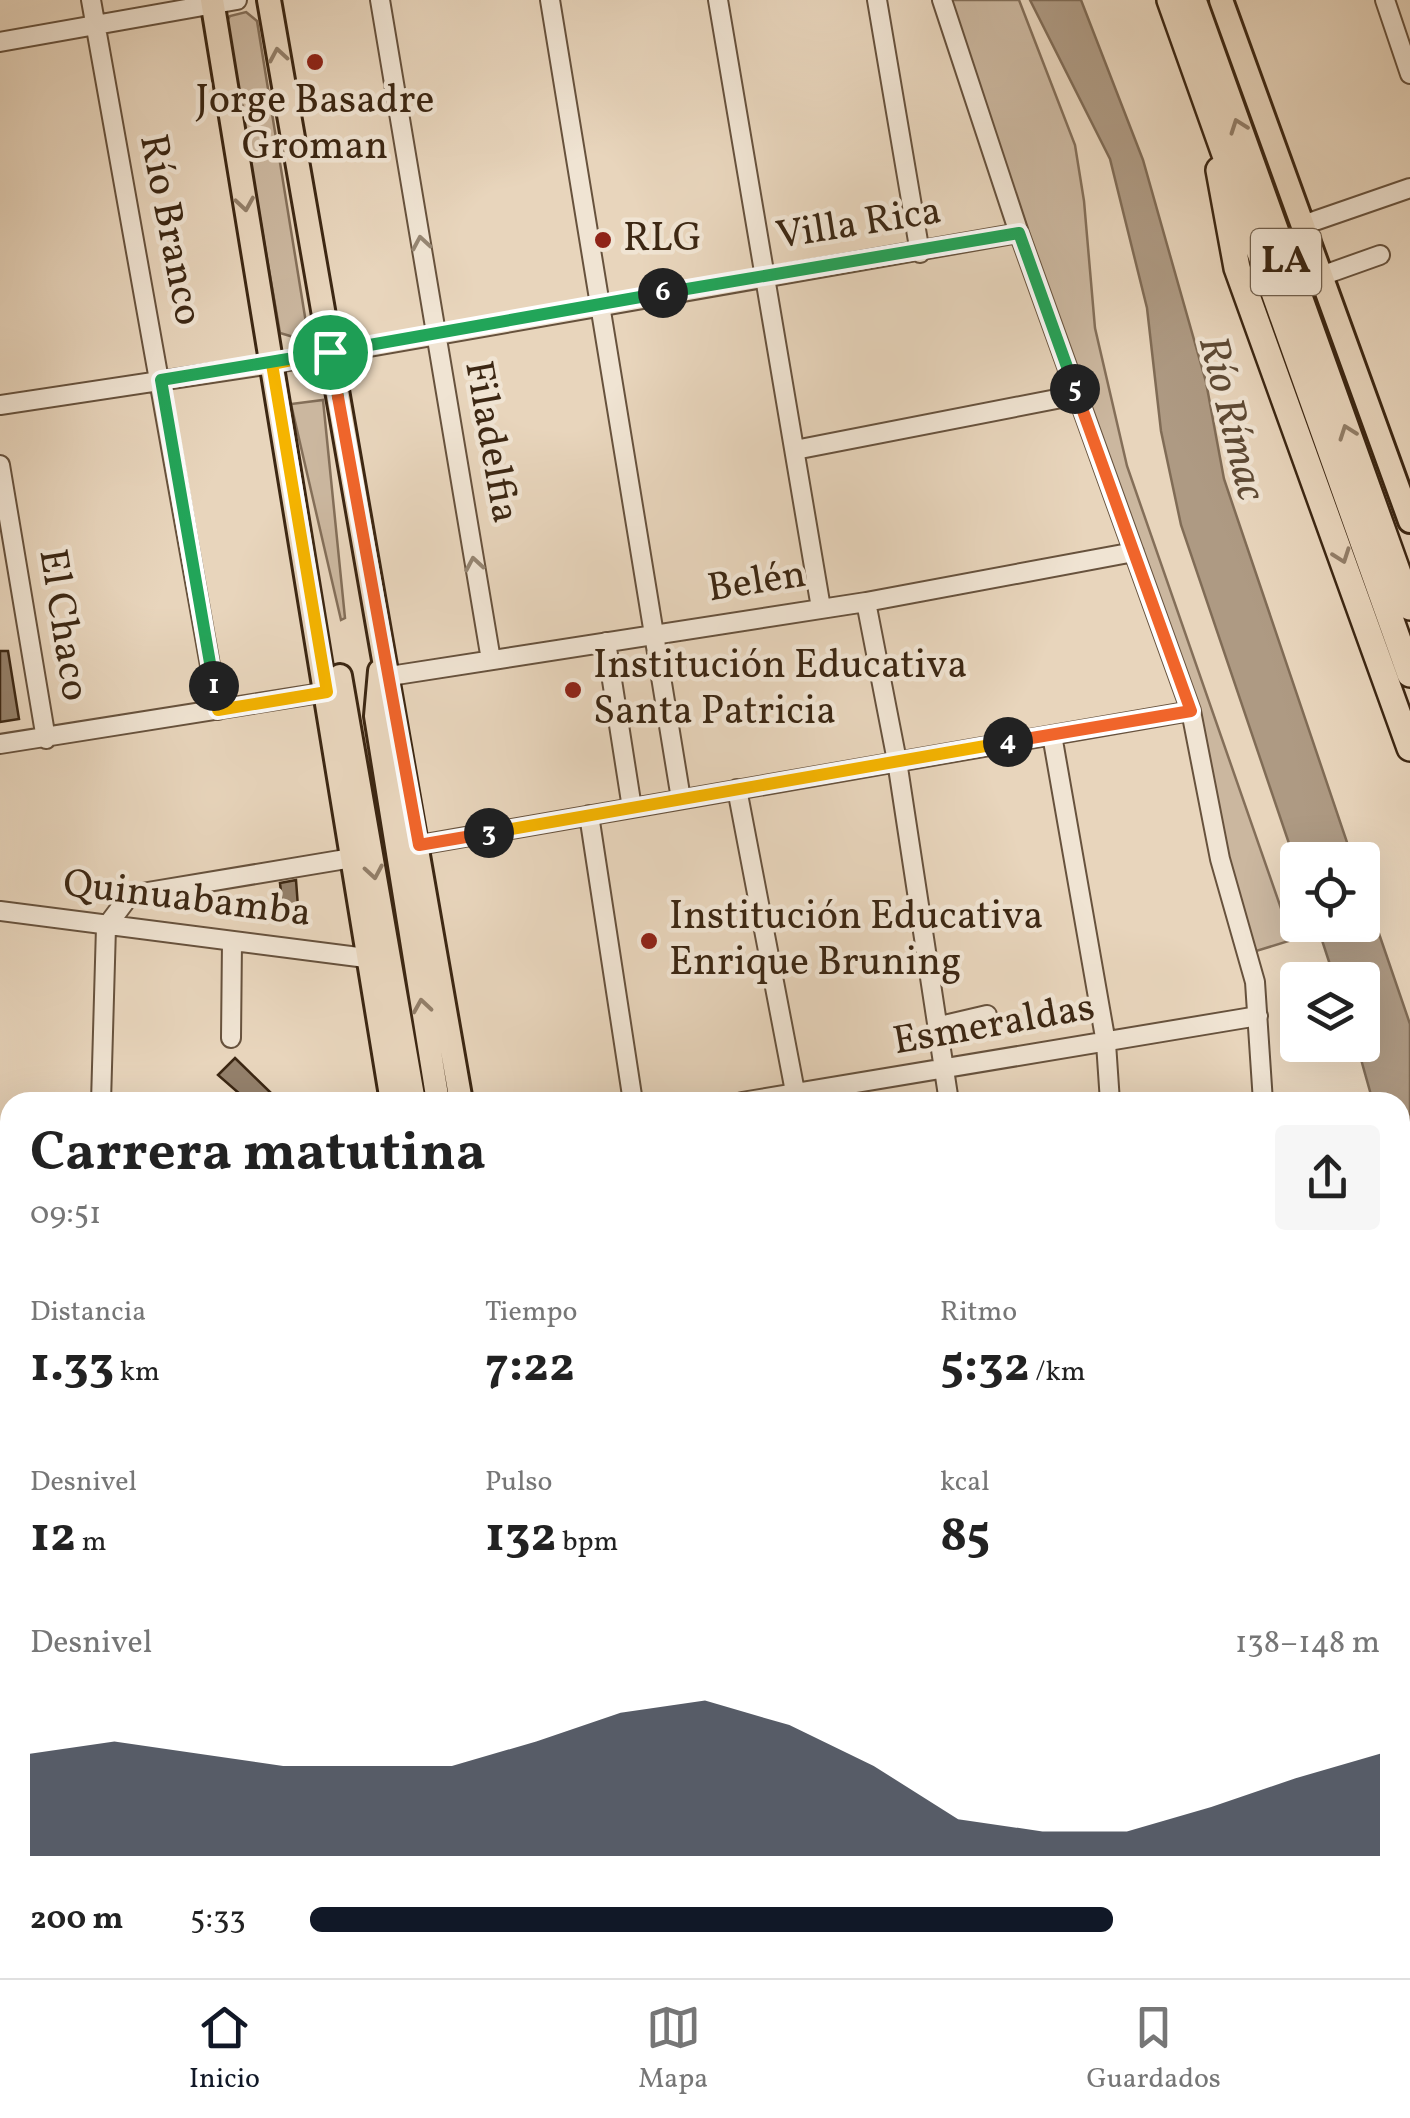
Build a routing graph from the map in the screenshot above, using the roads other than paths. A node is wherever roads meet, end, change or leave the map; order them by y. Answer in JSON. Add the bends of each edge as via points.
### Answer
{"nodes":[{"id":1,"x":91,"y":0,"type":"edge"},
{"id":2,"x":237,"y":0,"type":"edge"},
{"id":3,"x":269,"y":0,"type":"edge"},
{"id":4,"x":380,"y":0,"type":"edge"},
{"id":5,"x":550,"y":0,"type":"edge"},
{"id":6,"x":718,"y":0,"type":"edge"},
{"id":7,"x":878,"y":0,"type":"edge"},
{"id":8,"x":942,"y":0,"type":"edge"},
{"id":9,"x":1170,"y":0,"type":"edge"},
{"id":10,"x":1193,"y":0,"type":"edge"},
{"id":11,"x":1221,"y":0,"type":"edge"},
{"id":12,"x":1385,"y":0,"type":"edge"},
{"id":13,"x":212,"y":2,"type":"edge"},
{"id":14,"x":95,"y":26,"type":"junction"},
{"id":15,"x":0,"y":42,"type":"edge"},
{"id":16,"x":1410,"y":74,"type":"edge"},
{"id":17,"x":1203,"y":87,"type":"junction"},
{"id":18,"x":1410,"y":188,"type":"edge"},
{"id":19,"x":1302,"y":225,"type":"junction"},
{"id":20,"x":1019,"y":233,"type":"junction"},
{"id":21,"x":920,"y":253,"type":"junction"},
{"id":22,"x":1380,"y":255,"type":"dead end"},
{"id":23,"x":763,"y":276,"type":"junction"},
{"id":24,"x":1321,"y":276,"type":"junction"},
{"id":25,"x":600,"y":305,"type":"junction"},
{"id":26,"x":436,"y":332,"type":"junction"},
{"id":27,"x":330,"y":352,"type":"junction"},
{"id":28,"x":272,"y":364,"type":"junction"},
{"id":29,"x":161,"y":380,"type":"junction"},
{"id":30,"x":1077,"y":396,"type":"junction"},
{"id":31,"x":0,"y":405,"type":"edge"},
{"id":32,"x":284,"y":434,"type":"junction"},
{"id":33,"x":795,"y":450,"type":"junction"},
{"id":34,"x":0,"y":464,"type":"edge"},
{"id":35,"x":1408,"y":508,"type":"edge"},
{"id":36,"x":1134,"y":552,"type":"junction"},
{"id":37,"x":866,"y":602,"type":"junction"},
{"id":38,"x":1410,"y":607,"type":"edge"},
{"id":39,"x":821,"y":608,"type":"junction"},
{"id":40,"x":654,"y":634,"type":"junction"},
{"id":41,"x":383,"y":638,"type":"junction"},
{"id":42,"x":606,"y":642,"type":"junction"},
{"id":43,"x":491,"y":660,"type":"junction"},
{"id":44,"x":1410,"y":674,"type":"edge"},
{"id":45,"x":390,"y":676,"type":"junction"},
{"id":46,"x":327,"y":692,"type":"junction"},
{"id":47,"x":218,"y":710,"type":"junction"},
{"id":48,"x":1191,"y":711,"type":"junction"},
{"id":49,"x":1052,"y":735,"type":"junction"},
{"id":50,"x":46,"y":738,"type":"junction"},
{"id":51,"x":0,"y":744,"type":"edge"},
{"id":52,"x":1410,"y":748,"type":"edge"},
{"id":53,"x":897,"y":762,"type":"junction"},
{"id":54,"x":737,"y":790,"type":"junction"},
{"id":55,"x":681,"y":799,"type":"junction"},
{"id":56,"x":632,"y":808,"type":"junction"},
{"id":57,"x":589,"y":815,"type":"junction"},
{"id":58,"x":419,"y":845,"type":"junction"},
{"id":59,"x":352,"y":858,"type":"junction"},
{"id":60,"x":0,"y":912,"type":"edge"},
{"id":61,"x":106,"y":927,"type":"junction"},
{"id":62,"x":232,"y":942,"type":"junction"},
{"id":63,"x":366,"y":958,"type":"junction"},
{"id":64,"x":986,"y":1014,"type":"dead end"},
{"id":65,"x":1258,"y":1016,"type":"junction"},
{"id":66,"x":940,"y":1026,"type":"junction"},
{"id":67,"x":232,"y":1038,"type":"dead end"},
{"id":68,"x":1106,"y":1043,"type":"junction"},
{"id":69,"x":947,"y":1070,"type":"junction"},
{"id":70,"x":101,"y":1092,"type":"edge"},
{"id":71,"x":390,"y":1092,"type":"edge"},
{"id":72,"x":412,"y":1092,"type":"edge"},
{"id":73,"x":436,"y":1092,"type":"edge"},
{"id":74,"x":459,"y":1092,"type":"edge"},
{"id":75,"x":632,"y":1092,"type":"edge"},
{"id":76,"x":796,"y":1092,"type":"edge"},
{"id":77,"x":829,"y":1092,"type":"edge"},
{"id":78,"x":948,"y":1092,"type":"edge"},
{"id":79,"x":1109,"y":1092,"type":"edge"},
{"id":80,"x":1262,"y":1092,"type":"edge"}],
"edges":[{"from":1,"to":14,"type":"street","name":"Río Branco"},
{"from":2,"to":13,"type":"street"},
{"from":27,"to":3,"type":"main road","one_way":true},
{"from":26,"to":4,"type":"street","name":"Filadelfia","one_way":true},
{"from":5,"to":25,"type":"street"},
{"from":6,"to":23,"type":"street"},
{"from":7,"to":21,"type":"street"},
{"from":8,"to":20,"type":"street"},
{"from":9,"to":17,"type":"highway","number":"LA"},
{"from":38,"to":10,"type":"highway","number":"LA","one_way":true},
{"from":11,"to":19,"type":"main road"},
{"from":12,"to":16,"type":"street"},
{"from":13,"to":14,"type":"street"},
{"from":13,"to":28,"type":"main road","one_way":true},
{"from":14,"to":15,"type":"street"},
{"from":14,"to":29,"type":"street","name":"Río Branco"},
{"from":17,"to":44,"type":"highway","number":"LA"},
{"from":17,"to":52,"type":"highway","one_way":true,"via":[[1237,268]]},
{"from":18,"to":19,"type":"street"},
{"from":19,"to":24,"type":"main road"},
{"from":20,"to":21,"type":"street","name":"Villa Rica"},
{"from":20,"to":30,"type":"street"},
{"from":21,"to":23,"type":"street","name":"Villa Rica"},
{"from":22,"to":24,"type":"street"},
{"from":23,"to":25,"type":"street","name":"Villa Rica"},
{"from":23,"to":33,"type":"street"},
{"from":24,"to":35,"type":"main road"},
{"from":25,"to":26,"type":"street","name":"Villa Rica"},
{"from":25,"to":40,"type":"street"},
{"from":26,"to":27,"type":"street","name":"Villa Rica"},
{"from":43,"to":26,"type":"street","name":"Filadelfia","one_way":true},
{"from":27,"to":28,"type":"street","name":"Villa Rica"},
{"from":27,"to":41,"type":"main road"},
{"from":28,"to":29,"type":"street","name":"Villa Rica"},
{"from":28,"to":32,"type":"main road"},
{"from":29,"to":31,"type":"street","name":"Villa Rica"},
{"from":29,"to":47,"type":"street","name":"Río Branco"},
{"from":30,"to":33,"type":"street"},
{"from":30,"to":36,"type":"street"},
{"from":32,"to":46,"type":"main road"},
{"from":32,"to":72,"type":"main road","one_way":true,"via":[[330,623]]},
{"from":33,"to":39,"type":"street"},
{"from":34,"to":50,"type":"street","name":"El Chaco"},
{"from":36,"to":37,"type":"street","name":"Belén"},
{"from":36,"to":48,"type":"street"},
{"from":37,"to":39,"type":"street","name":"Belén"},
{"from":37,"to":53,"type":"street"},
{"from":39,"to":40,"type":"street","name":"Belén"},
{"from":40,"to":42,"type":"street","name":"Belén"},
{"from":40,"to":55,"type":"street"},
{"from":41,"to":45,"type":"main road"},
{"from":73,"to":41,"type":"main road","one_way":true,"via":[[376,716]]},
{"from":42,"to":43,"type":"street","name":"Belén"},
{"from":42,"to":56,"type":"street"},
{"from":43,"to":45,"type":"street","name":"Belén"},
{"from":45,"to":58,"type":"main road"},
{"from":46,"to":47,"type":"street"},
{"from":46,"to":59,"type":"main road"},
{"from":47,"to":50,"type":"street"},
{"from":48,"to":49,"type":"street"},
{"from":48,"to":65,"type":"street"},
{"from":49,"to":53,"type":"street"},
{"from":49,"to":68,"type":"street"},
{"from":50,"to":51,"type":"street"},
{"from":53,"to":54,"type":"street"},
{"from":53,"to":66,"type":"street"},
{"from":54,"to":55,"type":"street"},
{"from":54,"to":76,"type":"street"},
{"from":55,"to":56,"type":"street"},
{"from":56,"to":57,"type":"street"},
{"from":57,"to":58,"type":"street"},
{"from":57,"to":75,"type":"street"},
{"from":58,"to":74,"type":"main road"},
{"from":59,"to":61,"type":"street","via":[[130,895]]},
{"from":59,"to":63,"type":"main road"},
{"from":60,"to":61,"type":"street","name":"Quinuabamba"},
{"from":61,"to":62,"type":"street","name":"Quinuabamba"},
{"from":61,"to":70,"type":"street"},
{"from":62,"to":63,"type":"street","name":"Quinuabamba"},
{"from":62,"to":67,"type":"street"},
{"from":63,"to":71,"type":"main road"},
{"from":64,"to":66,"type":"street"},
{"from":65,"to":68,"type":"street","name":"Esmeraldas"},
{"from":65,"to":80,"type":"street"},
{"from":66,"to":69,"type":"street"},
{"from":68,"to":69,"type":"street","name":"Esmeraldas"},
{"from":68,"to":79,"type":"street"},
{"from":69,"to":77,"type":"street","name":"Esmeraldas"},
{"from":69,"to":78,"type":"street"}]}
